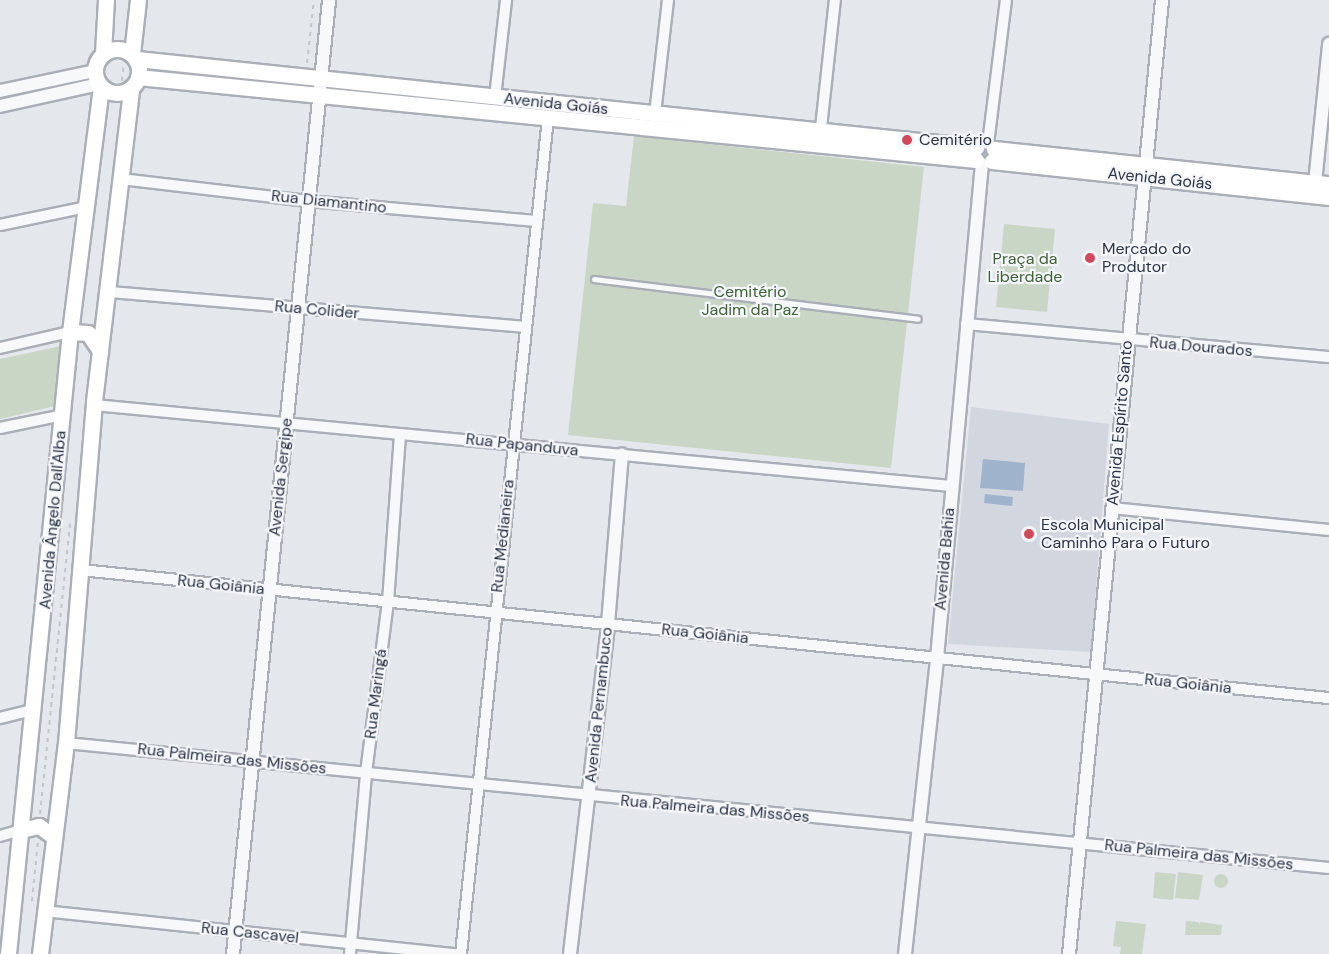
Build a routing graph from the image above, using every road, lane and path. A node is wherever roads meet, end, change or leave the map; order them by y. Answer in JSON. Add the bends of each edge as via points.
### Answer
{"nodes":[{"id":1,"x":106,"y":0,"type":"edge"},
{"id":2,"x":138,"y":0,"type":"edge"},
{"id":3,"x":314,"y":0,"type":"edge"},
{"id":4,"x":329,"y":0,"type":"edge"},
{"id":5,"x":506,"y":0,"type":"edge"},
{"id":6,"x":668,"y":0,"type":"edge"},
{"id":7,"x":835,"y":0,"type":"edge"},
{"id":8,"x":1006,"y":0,"type":"edge"},
{"id":9,"x":1162,"y":0,"type":"edge"},
{"id":10,"x":1329,"y":44,"type":"edge"},
{"id":11,"x":103,"y":53,"type":"junction"},
{"id":12,"x":134,"y":57,"type":"junction"},
{"id":13,"x":313,"y":78,"type":"junction"},
{"id":14,"x":98,"y":81,"type":"junction"},
{"id":15,"x":134,"y":83,"type":"junction"},
{"id":16,"x":0,"y":91,"type":"edge"},
{"id":17,"x":319,"y":95,"type":"junction"},
{"id":18,"x":495,"y":97,"type":"junction"},
{"id":19,"x":0,"y":106,"type":"edge"},
{"id":20,"x":656,"y":114,"type":"junction"},
{"id":21,"x":548,"y":118,"type":"junction"},
{"id":22,"x":820,"y":138,"type":"junction"},
{"id":23,"x":984,"y":154,"type":"junction"},
{"id":24,"x":1144,"y":171,"type":"junction"},
{"id":25,"x":121,"y":179,"type":"junction"},
{"id":26,"x":1322,"y":183,"type":"edge"},
{"id":27,"x":1329,"y":197,"type":"edge"},
{"id":28,"x":308,"y":201,"type":"junction"},
{"id":29,"x":87,"y":207,"type":"junction"},
{"id":30,"x":537,"y":221,"type":"junction"},
{"id":31,"x":0,"y":225,"type":"edge"},
{"id":32,"x":594,"y":279,"type":"dead end"},
{"id":33,"x":109,"y":292,"type":"junction"},
{"id":34,"x":296,"y":309,"type":"junction"},
{"id":35,"x":918,"y":319,"type":"dead end"},
{"id":36,"x":966,"y":324,"type":"junction"},
{"id":37,"x":525,"y":327,"type":"junction"},
{"id":38,"x":70,"y":332,"type":"junction"},
{"id":39,"x":1127,"y":341,"type":"junction"},
{"id":40,"x":0,"y":348,"type":"edge"},
{"id":41,"x":100,"y":351,"type":"junction"},
{"id":42,"x":1329,"y":357,"type":"edge"},
{"id":43,"x":94,"y":405,"type":"junction"},
{"id":44,"x":63,"y":416,"type":"junction"},
{"id":45,"x":286,"y":423,"type":"junction"},
{"id":46,"x":0,"y":428,"type":"edge"},
{"id":47,"x":400,"y":434,"type":"junction"},
{"id":48,"x":513,"y":442,"type":"junction"},
{"id":49,"x":622,"y":454,"type":"junction"},
{"id":50,"x":951,"y":486,"type":"junction"},
{"id":51,"x":1112,"y":508,"type":"junction"},
{"id":52,"x":1329,"y":530,"type":"edge"},
{"id":53,"x":81,"y":570,"type":"junction"},
{"id":54,"x":269,"y":590,"type":"junction"},
{"id":55,"x":388,"y":602,"type":"junction"},
{"id":56,"x":495,"y":612,"type":"junction"},
{"id":57,"x":608,"y":624,"type":"junction"},
{"id":58,"x":937,"y":658,"type":"junction"},
{"id":59,"x":1099,"y":675,"type":"junction"},
{"id":60,"x":1329,"y":698,"type":"edge"},
{"id":61,"x":35,"y":709,"type":"junction"},
{"id":62,"x":0,"y":718,"type":"edge"},
{"id":63,"x":66,"y":743,"type":"junction"},
{"id":64,"x":251,"y":760,"type":"junction"},
{"id":65,"x":366,"y":773,"type":"junction"},
{"id":66,"x":476,"y":785,"type":"junction"},
{"id":67,"x":588,"y":797,"type":"junction"},
{"id":68,"x":918,"y":828,"type":"junction"},
{"id":69,"x":21,"y":830,"type":"junction"},
{"id":70,"x":0,"y":836,"type":"edge"},
{"id":71,"x":54,"y":837,"type":"junction"},
{"id":72,"x":1080,"y":842,"type":"junction"},
{"id":73,"x":1329,"y":868,"type":"edge"},
{"id":74,"x":44,"y":911,"type":"junction"},
{"id":75,"x":235,"y":931,"type":"junction"},
{"id":76,"x":350,"y":949,"type":"edge"},
{"id":77,"x":10,"y":952,"type":"edge"},
{"id":78,"x":40,"y":954,"type":"edge"},
{"id":79,"x":232,"y":954,"type":"edge"},
{"id":80,"x":455,"y":954,"type":"edge"},
{"id":81,"x":461,"y":954,"type":"edge"},
{"id":82,"x":570,"y":954,"type":"edge"},
{"id":83,"x":905,"y":954,"type":"edge"},
{"id":84,"x":1069,"y":954,"type":"edge"}],
"edges":[{"from":1,"to":11,"type":"main road"},
{"from":2,"to":12,"type":"main road"},
{"from":3,"to":13,"type":"path"},
{"from":4,"to":13,"type":"street","name":"Avenida Sergipe"},
{"from":5,"to":18,"type":"street"},
{"from":6,"to":20,"type":"street"},
{"from":7,"to":22,"type":"street"},
{"from":8,"to":23,"type":"street"},
{"from":9,"to":24,"type":"street","name":"Avenida Espírito Santo"},
{"from":10,"to":26,"type":"street"},
{"from":11,"to":12,"type":"main road","via":[[120,48]]},
{"from":11,"to":14,"type":"main road"},
{"from":12,"to":13,"type":"main road","name":"Avenida Goiás"},
{"from":12,"to":15,"type":"main road"},
{"from":13,"to":17,"type":"street","name":"Avenida Sergipe"},
{"from":13,"to":18,"type":"main road","name":"Avenida Goiás"},
{"from":14,"to":15,"type":"main road","via":[[114,92]]},
{"from":14,"to":16,"type":"street"},
{"from":14,"to":19,"type":"street"},
{"from":14,"to":29,"type":"main road","name":"Avenida Ângelo Dall'Alba"},
{"from":15,"to":17,"type":"main road","name":"Avenida Goiás"},
{"from":15,"to":25,"type":"main road","name":"Avenida Ângelo Dall'Alba"},
{"from":17,"to":21,"type":"main road","name":"Avenida Goiás"},
{"from":17,"to":28,"type":"street","name":"Avenida Sergipe"},
{"from":18,"to":20,"type":"main road","name":"Avenida Goiás"},
{"from":20,"to":22,"type":"main road","name":"Avenida Goiás"},
{"from":21,"to":22,"type":"main road","name":"Avenida Goiás"},
{"from":21,"to":30,"type":"street","name":"Rua Medianeira"},
{"from":22,"to":23,"type":"main road","name":"Avenida Goiás"},
{"from":23,"to":24,"type":"main road","name":"Avenida Goiás"},
{"from":23,"to":36,"type":"street","name":"Avenida Bahia"},
{"from":24,"to":26,"type":"main road","name":"Avenida Goiás"},
{"from":24,"to":27,"type":"main road","name":"Avenida Goiás"},
{"from":24,"to":39,"type":"street","name":"Avenida Espírito Santo"},
{"from":25,"to":28,"type":"street","name":"Rua Diamantino"},
{"from":25,"to":33,"type":"main road","name":"Avenida Ângelo Dall'Alba"},
{"from":28,"to":30,"type":"street","name":"Rua Diamantino"},
{"from":28,"to":34,"type":"street","name":"Avenida Sergipe"},
{"from":29,"to":31,"type":"street"},
{"from":29,"to":38,"type":"main road","name":"Avenida Ângelo Dall'Alba"},
{"from":30,"to":37,"type":"street","name":"Rua Medianeira"},
{"from":32,"to":35,"type":"lane"},
{"from":33,"to":34,"type":"street","name":"Rua Colider"},
{"from":33,"to":41,"type":"main road","name":"Avenida Ângelo Dall'Alba"},
{"from":34,"to":37,"type":"street","name":"Rua Colider"},
{"from":34,"to":45,"type":"street","name":"Avenida Sergipe"},
{"from":36,"to":39,"type":"street","name":"Rua Dourados"},
{"from":36,"to":50,"type":"street","name":"Avenida Bahia"},
{"from":37,"to":48,"type":"street","name":"Rua Medianeira"},
{"from":38,"to":40,"type":"street"},
{"from":38,"to":41,"type":"main road","via":[[88,333]]},
{"from":38,"to":44,"type":"main road","name":"Avenida Ângelo Dall'Alba"},
{"from":39,"to":42,"type":"street","name":"Rua Dourados"},
{"from":39,"to":51,"type":"street","name":"Avenida Espírito Santo"},
{"from":41,"to":43,"type":"main road","name":"Avenida Ângelo Dall'Alba"},
{"from":43,"to":45,"type":"street","name":"Rua Papanduva"},
{"from":43,"to":53,"type":"main road","name":"Avenida Ângelo Dall'Alba"},
{"from":44,"to":46,"type":"street"},
{"from":44,"to":61,"type":"main road","name":"Avenida Ângelo Dall'Alba"},
{"from":45,"to":47,"type":"street","name":"Rua Papanduva"},
{"from":45,"to":54,"type":"street","name":"Avenida Sergipe"},
{"from":47,"to":48,"type":"street","name":"Rua Papanduva"},
{"from":47,"to":55,"type":"street","name":"Rua Maringá"},
{"from":48,"to":49,"type":"street","name":"Rua Papanduva"},
{"from":48,"to":56,"type":"street","name":"Rua Medianeira"},
{"from":49,"to":50,"type":"street","name":"Rua Papanduva"},
{"from":49,"to":57,"type":"street","name":"Avenida Pernambuco"},
{"from":50,"to":58,"type":"street","name":"Avenida Bahia"},
{"from":51,"to":52,"type":"street"},
{"from":51,"to":59,"type":"street","name":"Avenida Espírito Santo"},
{"from":53,"to":54,"type":"street","name":"Rua Goiânia"},
{"from":53,"to":63,"type":"main road","name":"Avenida Ângelo Dall'Alba"},
{"from":54,"to":55,"type":"street","name":"Rua Goiânia"},
{"from":54,"to":64,"type":"street","name":"Avenida Sergipe"},
{"from":55,"to":56,"type":"street","name":"Rua Goiânia"},
{"from":55,"to":65,"type":"street","name":"Rua Maringá"},
{"from":56,"to":57,"type":"street","name":"Rua Goiânia"},
{"from":56,"to":66,"type":"street","name":"Rua Medianeira"},
{"from":57,"to":58,"type":"street","name":"Rua Goiânia"},
{"from":57,"to":67,"type":"street","name":"Avenida Pernambuco"},
{"from":58,"to":59,"type":"street","name":"Rua Goiânia"},
{"from":58,"to":68,"type":"street","name":"Avenida Bahia"},
{"from":59,"to":60,"type":"street","name":"Rua Goiânia"},
{"from":59,"to":72,"type":"street","name":"Avenida Espírito Santo"},
{"from":61,"to":62,"type":"street"},
{"from":61,"to":69,"type":"main road","name":"Avenida Ângelo Dall'Alba"},
{"from":63,"to":64,"type":"street","name":"Rua Palmeira das Missões"},
{"from":63,"to":71,"type":"main road","name":"Avenida Ângelo Dall'Alba"},
{"from":64,"to":65,"type":"street","name":"Rua Palmeira das Missões"},
{"from":64,"to":75,"type":"street","name":"Avenida Sergipe"},
{"from":65,"to":66,"type":"street","name":"Rua Palmeira das Missões"},
{"from":65,"to":76,"type":"street","name":"Rua Maringá"},
{"from":66,"to":67,"type":"street","name":"Rua Palmeira das Missões"},
{"from":66,"to":81,"type":"street","name":"Rua Medianeira"},
{"from":67,"to":68,"type":"street","name":"Rua Palmeira das Missões"},
{"from":67,"to":82,"type":"street","name":"Avenida Pernambuco"},
{"from":68,"to":72,"type":"street","name":"Rua Palmeira das Missões"},
{"from":68,"to":83,"type":"street","name":"Avenida Bahia"},
{"from":69,"to":70,"type":"street"},
{"from":69,"to":71,"type":"main road","via":[[37,826]]},
{"from":69,"to":77,"type":"main road","name":"Avenida Ângelo Dall'Alba"},
{"from":71,"to":74,"type":"main road","name":"Avenida Ângelo Dall'Alba"},
{"from":72,"to":73,"type":"street","name":"Rua Palmeira das Missões"},
{"from":72,"to":84,"type":"street","name":"Avenida Espírito Santo"},
{"from":74,"to":75,"type":"street","name":"Rua Cascavel"},
{"from":74,"to":78,"type":"main road","name":"Avenida Ângelo Dall'Alba"},
{"from":75,"to":76,"type":"street","name":"Rua Cascavel"},
{"from":75,"to":79,"type":"street","name":"Avenida Sergipe"},
{"from":76,"to":80,"type":"street","name":"Rua Cascavel"}]}
